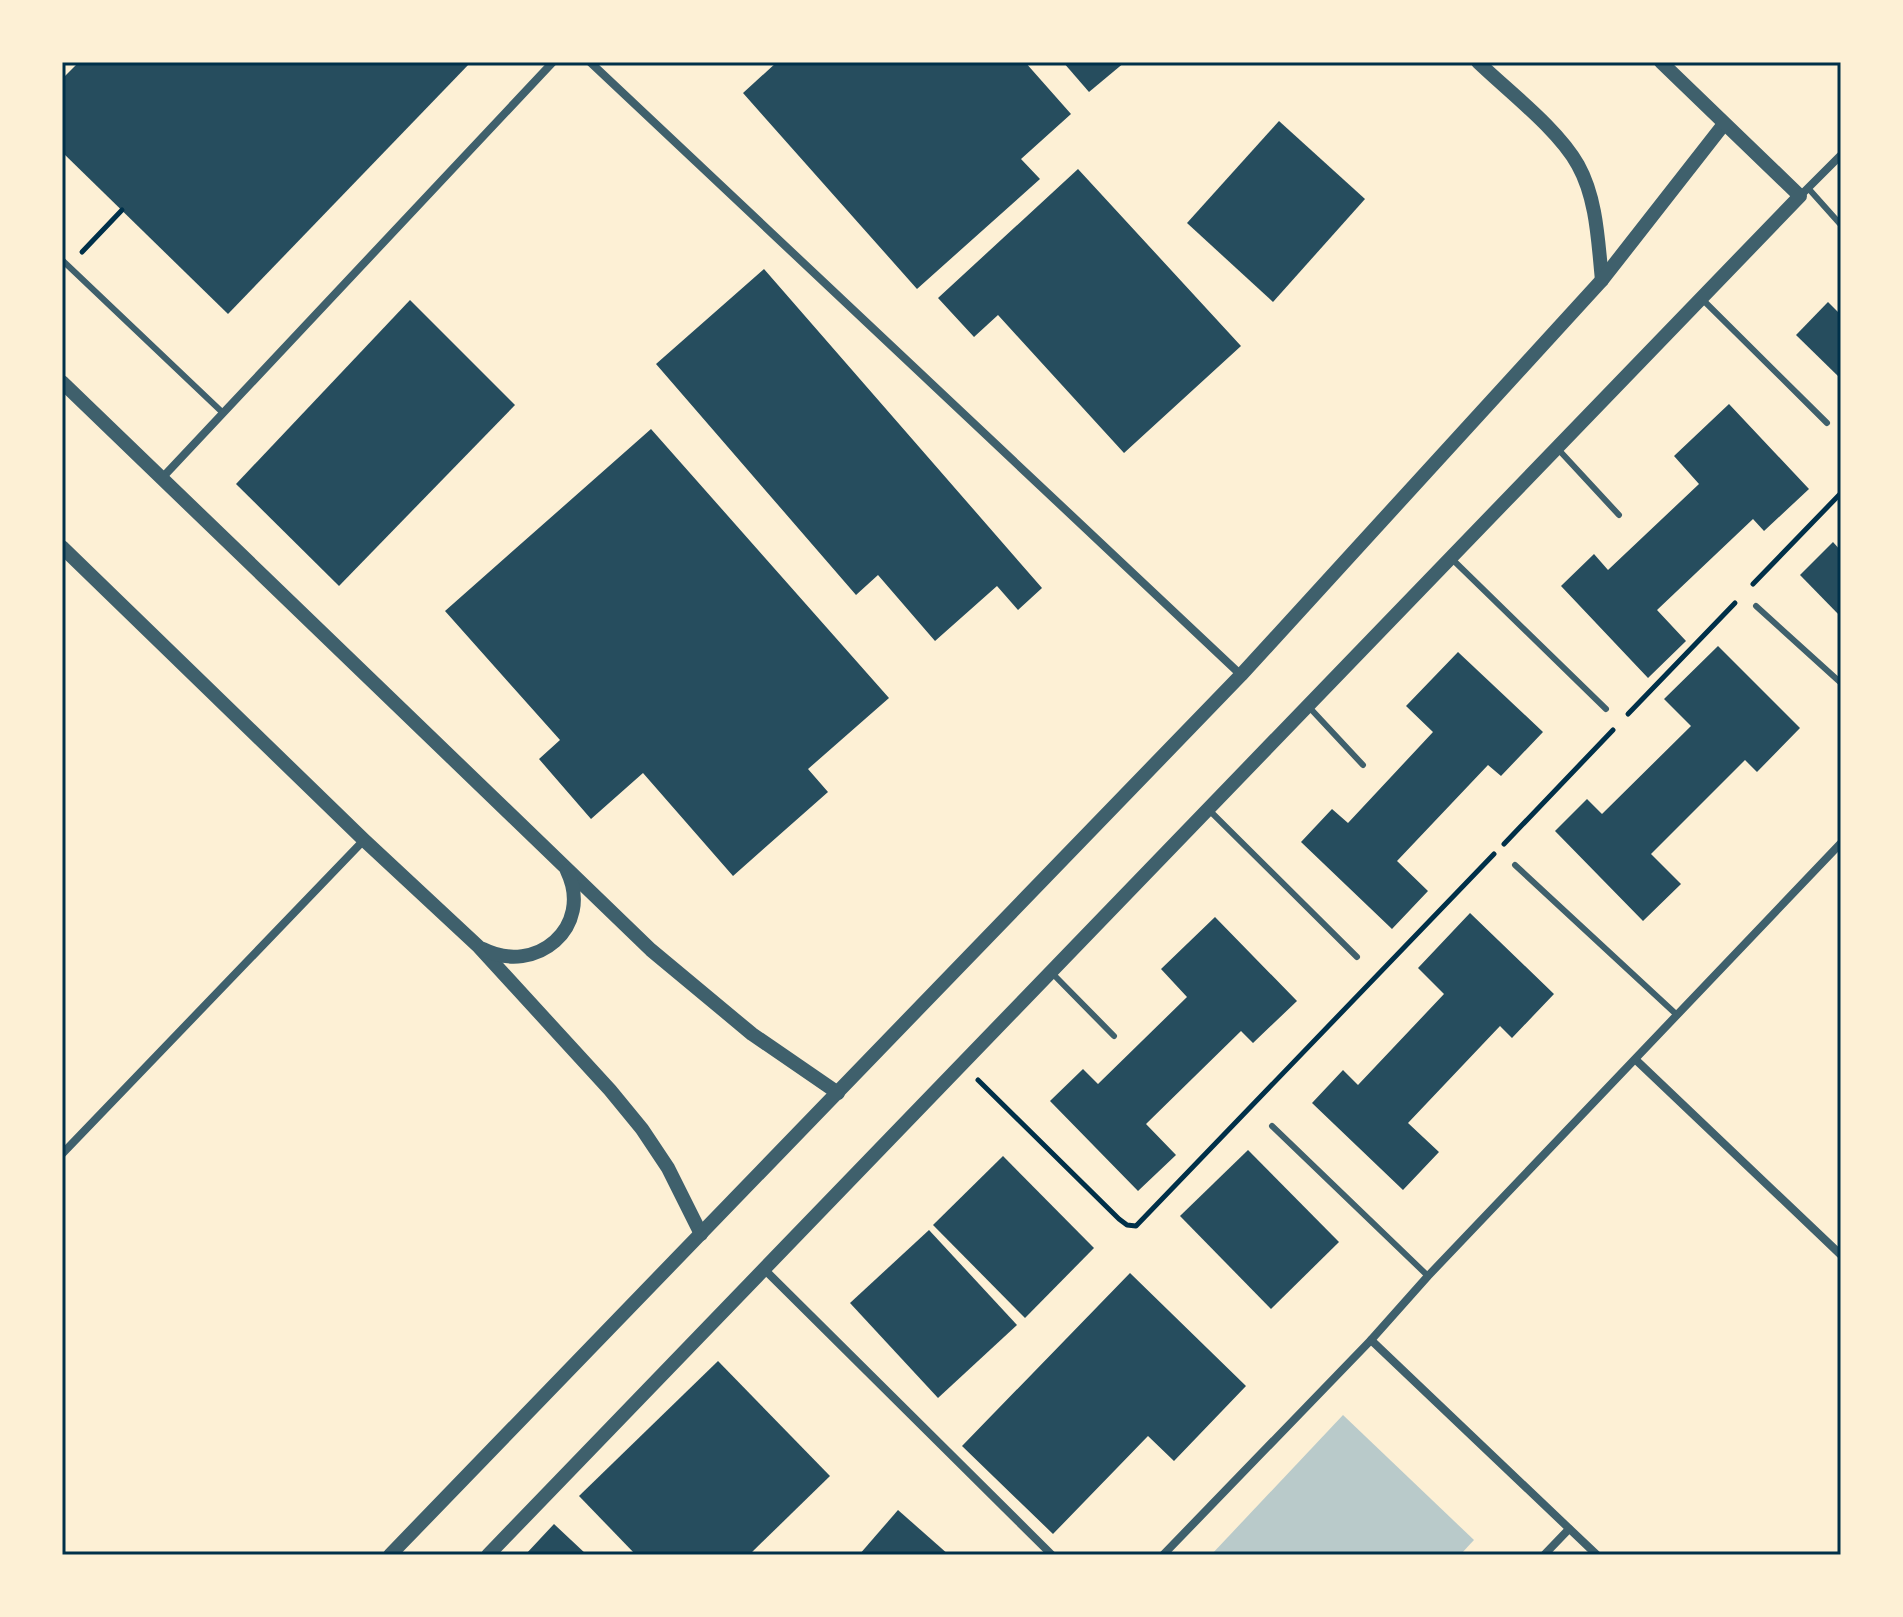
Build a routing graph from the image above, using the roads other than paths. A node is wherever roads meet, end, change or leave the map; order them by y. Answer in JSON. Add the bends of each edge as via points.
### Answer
{"nodes":[{"id":1,"x":553,"y":62,"type":"edge"},
{"id":2,"x":590,"y":62,"type":"edge"},
{"id":3,"x":1478,"y":62,"type":"edge"},
{"id":4,"x":1661,"y":62,"type":"edge"},
{"id":5,"x":1724,"y":124,"type":"junction"},
{"id":6,"x":1841,"y":155,"type":"edge"},
{"id":7,"x":1804,"y":192,"type":"junction"},
{"id":8,"x":1841,"y":225,"type":"edge"},
{"id":9,"x":62,"y":260,"type":"edge"},
{"id":10,"x":1602,"y":280,"type":"junction"},
{"id":11,"x":1701,"y":298,"type":"junction"},
{"id":12,"x":62,"y":382,"type":"edge"},
{"id":13,"x":222,"y":412,"type":"junction"},
{"id":14,"x":1827,"y":423,"type":"dead end"},
{"id":15,"x":1557,"y":448,"type":"junction"},
{"id":16,"x":162,"y":478,"type":"junction"},
{"id":17,"x":1619,"y":515,"type":"dead end"},
{"id":18,"x":62,"y":547,"type":"edge"},
{"id":19,"x":1451,"y":558,"type":"junction"},
{"id":20,"x":1756,"y":606,"type":"dead end"},
{"id":21,"x":1241,"y":675,"type":"junction"},
{"id":22,"x":1841,"y":683,"type":"edge"},
{"id":23,"x":1308,"y":706,"type":"junction"},
{"id":24,"x":1606,"y":709,"type":"dead end"},
{"id":25,"x":1363,"y":765,"type":"dead end"},
{"id":26,"x":1208,"y":809,"type":"junction"},
{"id":27,"x":364,"y":840,"type":"junction"},
{"id":28,"x":1841,"y":843,"type":"edge"},
{"id":29,"x":564,"y":865,"type":"junction"},
{"id":30,"x":1515,"y":865,"type":"dead end"},
{"id":31,"x":479,"y":947,"type":"junction"},
{"id":32,"x":1357,"y":957,"type":"dead end"},
{"id":33,"x":1051,"y":972,"type":"junction"},
{"id":34,"x":1677,"y":1015,"type":"junction"},
{"id":35,"x":1114,"y":1036,"type":"dead end"},
{"id":36,"x":1636,"y":1060,"type":"junction"},
{"id":37,"x":838,"y":1093,"type":"junction"},
{"id":38,"x":1272,"y":1126,"type":"dead end"},
{"id":39,"x":62,"y":1137,"type":"edge"},
{"id":40,"x":70,"y":1145,"type":"junction"},
{"id":41,"x":62,"y":1154,"type":"edge"},
{"id":42,"x":701,"y":1234,"type":"junction"},
{"id":43,"x":1841,"y":1255,"type":"edge"},
{"id":44,"x":764,"y":1269,"type":"junction"},
{"id":45,"x":1428,"y":1276,"type":"junction"},
{"id":46,"x":1371,"y":1340,"type":"junction"},
{"id":47,"x":1569,"y":1529,"type":"junction"},
{"id":48,"x":390,"y":1555,"type":"edge"},
{"id":49,"x":488,"y":1555,"type":"edge"},
{"id":50,"x":1052,"y":1555,"type":"edge"},
{"id":51,"x":1163,"y":1555,"type":"edge"},
{"id":52,"x":1544,"y":1555,"type":"edge"},
{"id":53,"x":1597,"y":1555,"type":"edge"}],
"edges":[{"from":1,"to":13,"type":"street"},
{"from":2,"to":21,"type":"street"},
{"from":3,"to":10,"type":"street","via":[[1579,166],[1596,220]]},
{"from":4,"to":5,"type":"street"},
{"from":5,"to":7,"type":"street"},
{"from":5,"to":10,"type":"street"},
{"from":6,"to":7,"type":"street"},
{"from":7,"to":8,"type":"lane"},
{"from":7,"to":11,"type":"street"},
{"from":9,"to":13,"type":"lane"},
{"from":10,"to":21,"type":"street"},
{"from":11,"to":14,"type":"lane"},
{"from":11,"to":15,"type":"street"},
{"from":12,"to":16,"type":"street"},
{"from":13,"to":16,"type":"street"},
{"from":15,"to":17,"type":"lane"},
{"from":15,"to":19,"type":"street"},
{"from":16,"to":29,"type":"street"},
{"from":18,"to":27,"type":"street"},
{"from":19,"to":23,"type":"street"},
{"from":19,"to":24,"type":"lane"},
{"from":20,"to":22,"type":"lane"},
{"from":21,"to":37,"type":"street"},
{"from":23,"to":25,"type":"lane"},
{"from":23,"to":26,"type":"street"},
{"from":26,"to":32,"type":"lane"},
{"from":26,"to":33,"type":"street"},
{"from":27,"to":31,"type":"street"},
{"from":27,"to":40,"type":"street"},
{"from":28,"to":34,"type":"street"},
{"from":29,"to":31,"type":"street","via":[[572,881],[571,918],[549,947],[514,958]]},
{"from":29,"to":37,"type":"street","via":[[698,991]]},
{"from":30,"to":34,"type":"lane"},
{"from":31,"to":42,"type":"street","via":[[642,1129]]},
{"from":33,"to":35,"type":"lane"},
{"from":33,"to":44,"type":"street"},
{"from":34,"to":36,"type":"street"},
{"from":36,"to":43,"type":"street"},
{"from":36,"to":45,"type":"street"},
{"from":37,"to":42,"type":"street"},
{"from":38,"to":45,"type":"lane"},
{"from":39,"to":40,"type":"street"},
{"from":40,"to":41,"type":"street"},
{"from":42,"to":48,"type":"street"},
{"from":44,"to":49,"type":"street"},
{"from":44,"to":50,"type":"street"},
{"from":45,"to":46,"type":"street"},
{"from":46,"to":47,"type":"street"},
{"from":46,"to":51,"type":"street"},
{"from":47,"to":52,"type":"street"},
{"from":47,"to":53,"type":"street"}]}
